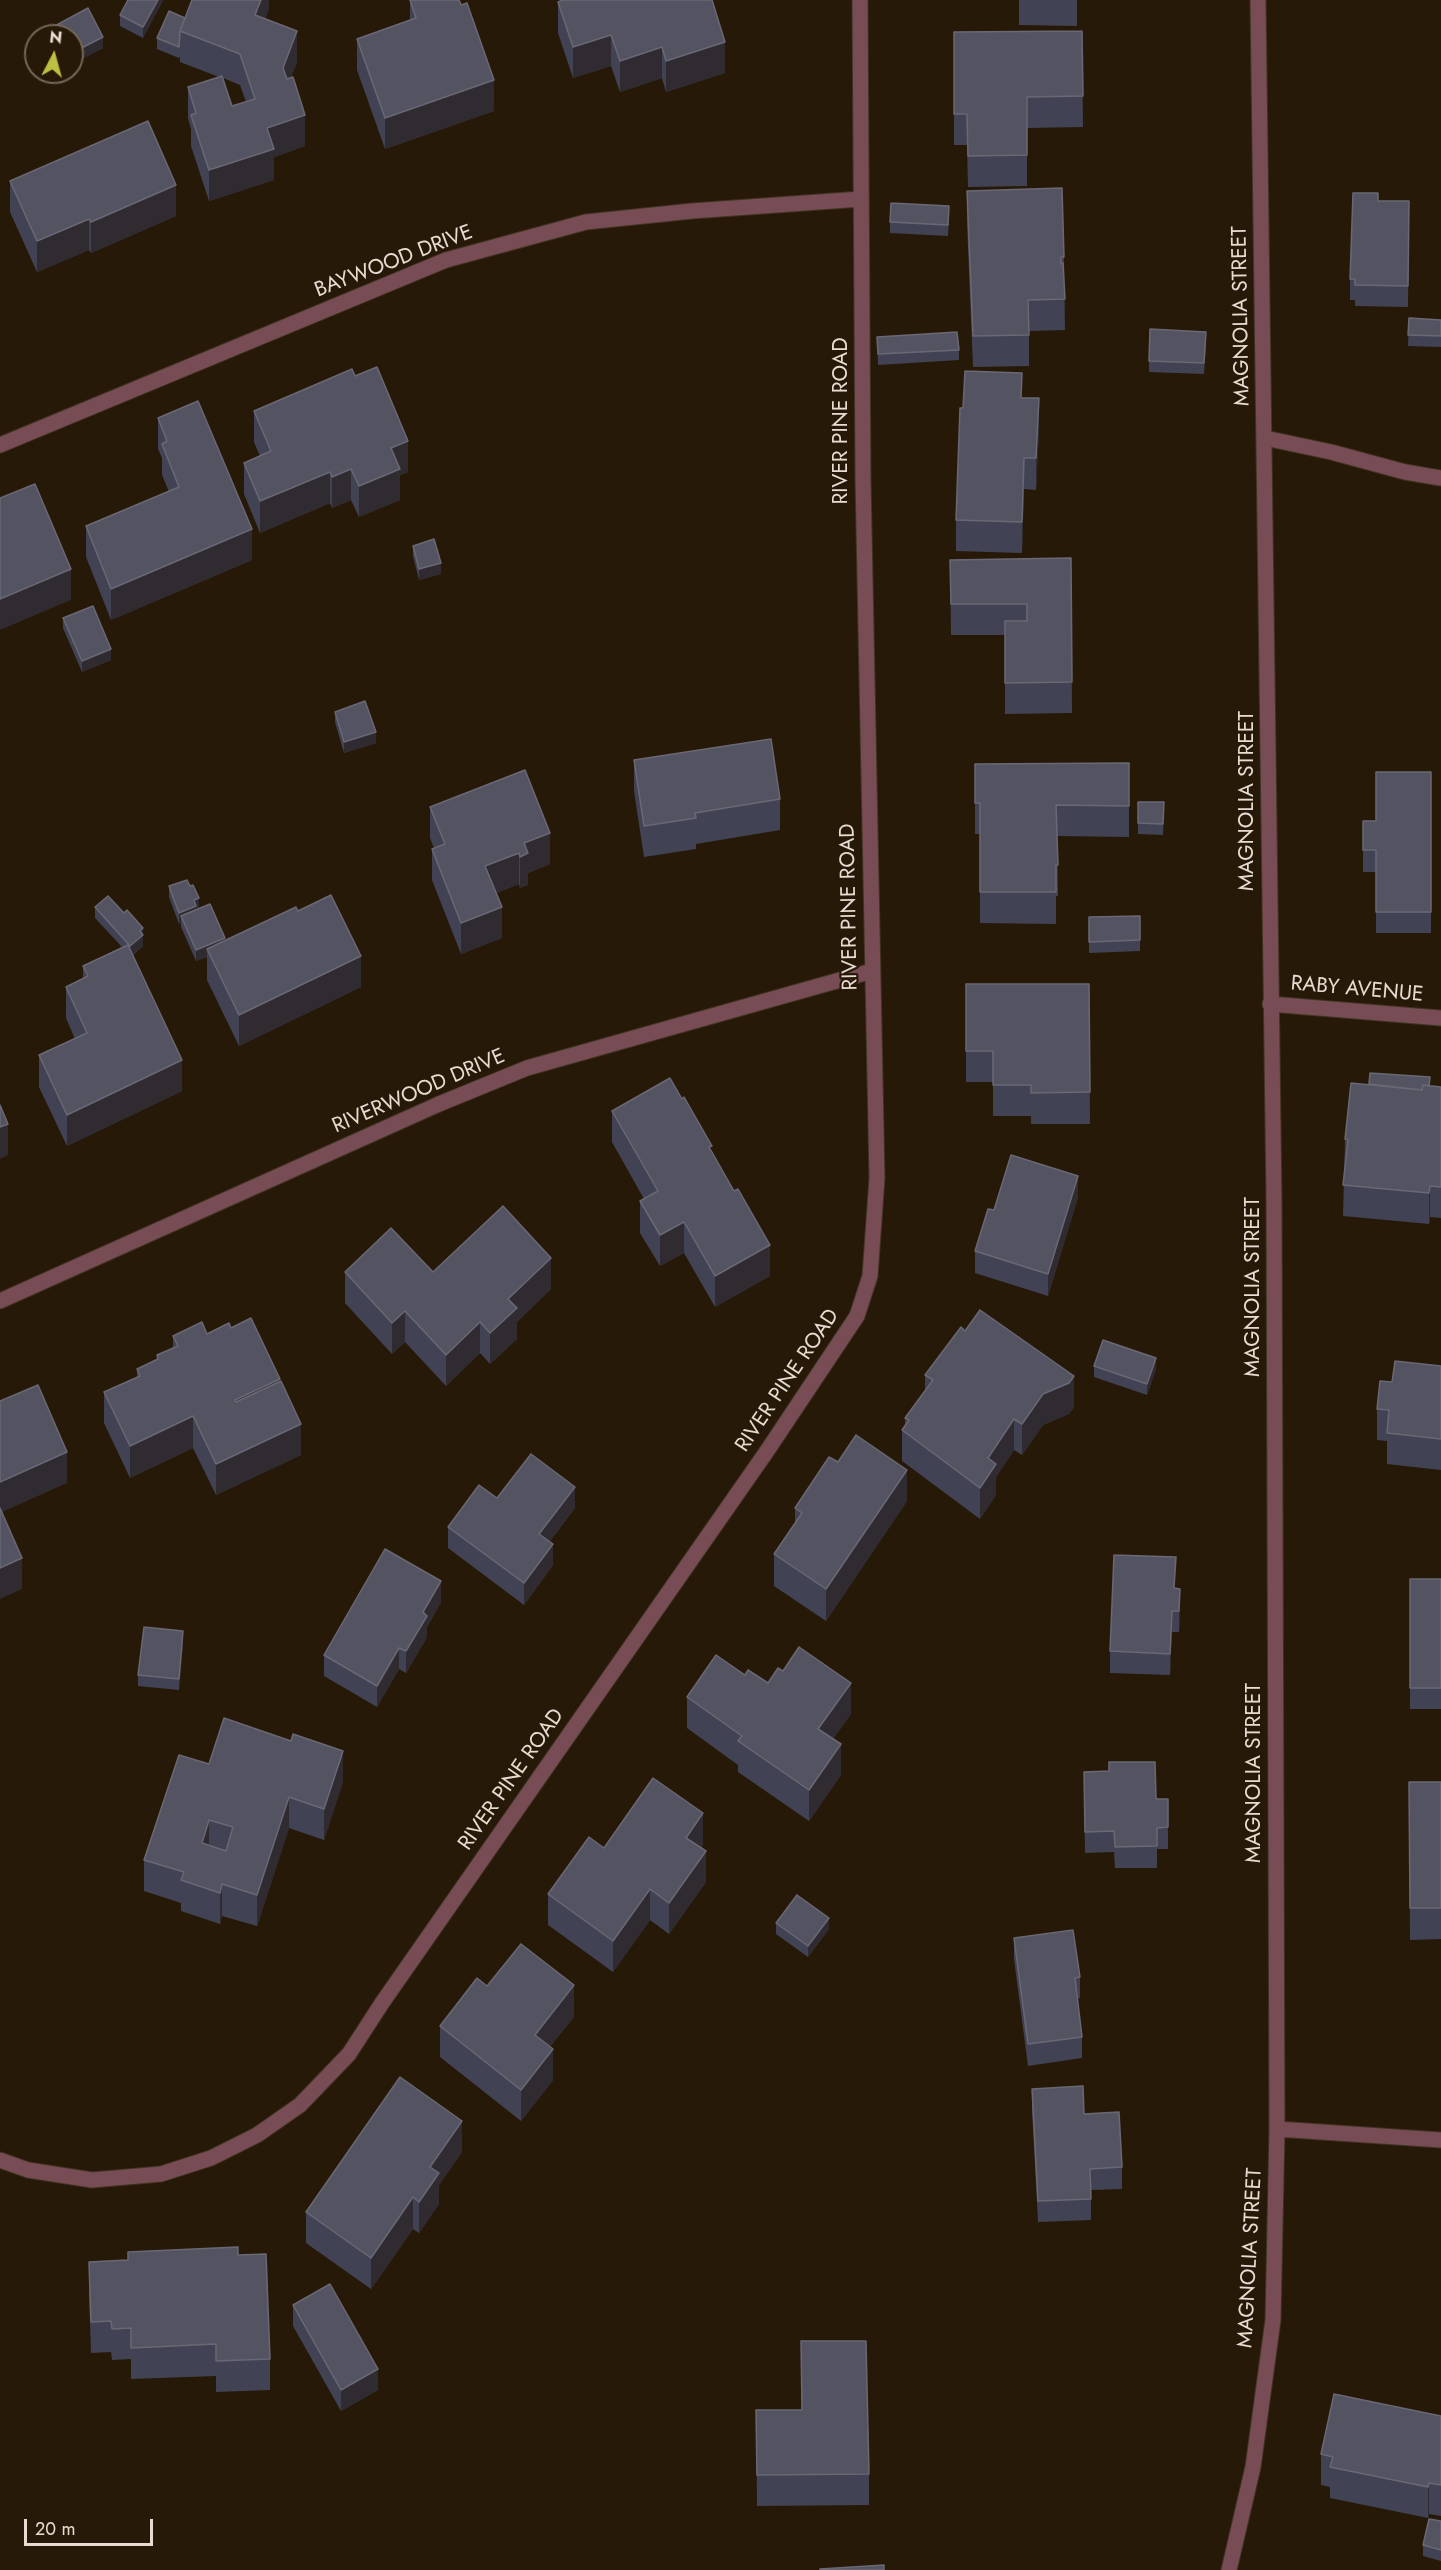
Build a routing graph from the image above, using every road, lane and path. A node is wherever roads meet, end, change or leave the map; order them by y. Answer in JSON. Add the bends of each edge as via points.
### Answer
{"nodes":[{"id":1,"x":860,"y":0,"type":"edge"},
{"id":2,"x":1258,"y":0,"type":"edge"},
{"id":3,"x":861,"y":199,"type":"junction"},
{"id":4,"x":1265,"y":438,"type":"junction"},
{"id":5,"x":0,"y":446,"type":"edge"},
{"id":6,"x":1441,"y":478,"type":"edge"},
{"id":7,"x":872,"y":971,"type":"junction"},
{"id":8,"x":1270,"y":1004,"type":"junction"},
{"id":9,"x":1441,"y":1018,"type":"edge"},
{"id":10,"x":0,"y":1301,"type":"edge"},
{"id":11,"x":1277,"y":2129,"type":"junction"},
{"id":12,"x":1441,"y":2140,"type":"edge"},
{"id":13,"x":0,"y":2160,"type":"edge"},
{"id":14,"x":1229,"y":2570,"type":"edge"}],
"edges":[{"from":1,"to":3,"type":"street","name":"RIVER PINE ROAD"},
{"from":2,"to":4,"type":"street","name":"MAGNOLIA STREET"},
{"from":3,"to":5,"type":"street","name":"BAYWOOD DRIVE","via":[[586,222],[446,260]]},
{"from":3,"to":7,"type":"street","name":"RIVER PINE ROAD"},
{"from":4,"to":6,"type":"street"},
{"from":4,"to":8,"type":"street","name":"MAGNOLIA STREET"},
{"from":7,"to":10,"type":"street","name":"RIVERWOOD DRIVE","via":[[527,1068]]},
{"from":7,"to":13,"type":"street","name":"RIVER PINE ROAD","via":[[877,1178],[870,1276],[858,1316],[349,2054],[300,2105],[257,2135],[211,2158],[161,2174],[92,2180],[28,2170]]},
{"from":8,"to":9,"type":"street","name":"RABY AVENUE"},
{"from":8,"to":11,"type":"street","name":"MAGNOLIA STREET","via":[[1275,1201]]},
{"from":11,"to":12,"type":"street"},
{"from":11,"to":14,"type":"street","name":"MAGNOLIA STREET","via":[[1273,2320],[1253,2467]]}]}
